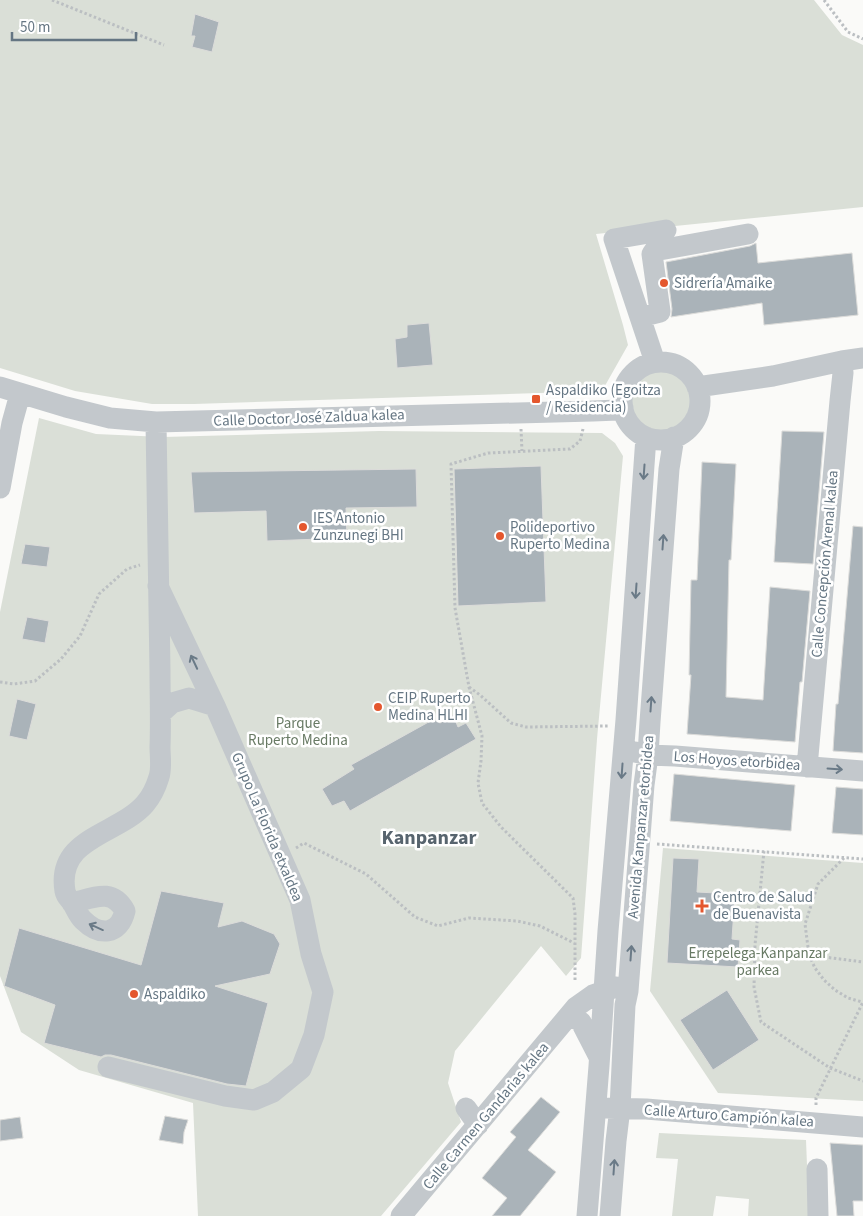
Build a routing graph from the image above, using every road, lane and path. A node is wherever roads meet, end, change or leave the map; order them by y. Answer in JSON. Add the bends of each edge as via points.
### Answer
{"nodes":[{"id":1,"x":52,"y":0,"type":"edge"},
{"id":2,"x":824,"y":0,"type":"edge"},
{"id":3,"x":863,"y":39,"type":"edge"},
{"id":4,"x":164,"y":45,"type":"dead end"},
{"id":5,"x":666,"y":230,"type":"dead end"},
{"id":6,"x":748,"y":234,"type":"dead end"},
{"id":7,"x":640,"y":317,"type":"junction"},
{"id":8,"x":863,"y":358,"type":"edge"},
{"id":9,"x":842,"y":361,"type":"junction"},
{"id":10,"x":655,"y":362,"type":"junction"},
{"id":11,"x":0,"y":387,"type":"edge"},
{"id":12,"x":697,"y":387,"type":"junction"},
{"id":13,"x":18,"y":403,"type":"junction"},
{"id":14,"x":623,"y":408,"type":"junction"},
{"id":15,"x":156,"y":422,"type":"junction"},
{"id":16,"x":521,"y":426,"type":"dead end"},
{"id":17,"x":583,"y":426,"type":"dead end"},
{"id":18,"x":646,"y":437,"type":"junction"},
{"id":19,"x":674,"y":437,"type":"junction"},
{"id":20,"x":522,"y":451,"type":"junction"},
{"id":21,"x":0,"y":488,"type":"edge"},
{"id":22,"x":143,"y":564,"type":"dead end"},
{"id":23,"x":158,"y":586,"type":"junction"},
{"id":24,"x":0,"y":682,"type":"edge"},
{"id":25,"x":469,"y":687,"type":"junction"},
{"id":26,"x":215,"y":706,"type":"junction"},
{"id":27,"x":161,"y":713,"type":"junction"},
{"id":28,"x":618,"y":729,"type":"junction"},
{"id":29,"x":648,"y":755,"type":"junction"},
{"id":30,"x":807,"y":767,"type":"junction"},
{"id":31,"x":863,"y":771,"type":"edge"},
{"id":32,"x":652,"y":843,"type":"dead end"},
{"id":33,"x":293,"y":849,"type":"dead end"},
{"id":34,"x":764,"y":851,"type":"junction"},
{"id":35,"x":844,"y":858,"type":"junction"},
{"id":36,"x":863,"y":859,"type":"edge"},
{"id":37,"x":72,"y":903,"type":"dead end"},
{"id":38,"x":574,"y":943,"type":"junction"},
{"id":39,"x":809,"y":954,"type":"junction"},
{"id":40,"x":863,"y":962,"type":"edge"},
{"id":41,"x":576,"y":980,"type":"dead end"},
{"id":42,"x":604,"y":991,"type":"junction"},
{"id":43,"x":863,"y":1002,"type":"edge"},
{"id":44,"x":625,"y":1005,"type":"junction"},
{"id":45,"x":570,"y":1015,"type":"junction"},
{"id":46,"x":599,"y":1065,"type":"junction"},
{"id":47,"x":108,"y":1067,"type":"dead end"},
{"id":48,"x":830,"y":1068,"type":"junction"},
{"id":49,"x":863,"y":1081,"type":"edge"},
{"id":50,"x":816,"y":1105,"type":"dead end"},
{"id":51,"x":596,"y":1107,"type":"junction"},
{"id":52,"x":620,"y":1108,"type":"junction"},
{"id":53,"x":863,"y":1127,"type":"edge"},
{"id":54,"x":817,"y":1169,"type":"dead end"},
{"id":55,"x":402,"y":1216,"type":"edge"},
{"id":56,"x":587,"y":1216,"type":"edge"},
{"id":57,"x":610,"y":1216,"type":"edge"},
{"id":58,"x":818,"y":1216,"type":"edge"}],
"edges":[{"from":1,"to":4,"type":"path"},
{"from":2,"to":3,"type":"path","via":[[848,32]]},
{"from":5,"to":7,"type":"street","via":[[614,239]]},
{"from":6,"to":7,"type":"street","via":[[654,251],[660,312]]},
{"from":7,"to":10,"type":"street"},
{"from":8,"to":9,"type":"street"},
{"from":9,"to":12,"type":"street","via":[[773,376]]},
{"from":9,"to":30,"type":"street","name":"Calle Concepción Arenal kalea"},
{"from":10,"to":12,"type":"street","via":[[666,362],[685,370]]},
{"from":10,"to":14,"type":"street","via":[[643,366],[626,384]]},
{"from":11,"to":13,"type":"street","name":"Calle Doctor José Zaldua kalea"},
{"from":12,"to":19,"type":"street","via":[[700,399],[693,422]]},
{"from":13,"to":15,"type":"street","name":"Calle Doctor José Zaldua kalea","via":[[45,401],[110,418]]},
{"from":13,"to":21,"type":"street"},
{"from":14,"to":15,"type":"street","name":"Calle Doctor José Zaldua kalea"},
{"from":14,"to":18,"type":"street","via":[[627,420]]},
{"from":15,"to":23,"type":"street","name":"Grupo La Florida etxaldea"},
{"from":16,"to":20,"type":"path"},
{"from":17,"to":20,"type":"path","via":[[580,442],[570,448]]},
{"from":18,"to":19,"type":"street"},
{"from":18,"to":28,"type":"street","name":"Avenida Kanpanzar etorbidea","one_way":true},
{"from":29,"to":19,"type":"street","name":"Avenida Kanpanzar etorbidea","one_way":true},
{"from":20,"to":25,"type":"path","via":[[488,453],[451,464],[454,608]]},
{"from":22,"to":24,"type":"path","via":[[128,569],[98,594],[80,636],[61,659],[35,681]]},
{"from":26,"to":23,"type":"street","name":"Grupo La Florida etxaldea","one_way":true},
{"from":23,"to":27,"type":"street","name":"Grupo La Florida etxaldea"},
{"from":25,"to":28,"type":"path","via":[[511,724],[526,727],[594,725]]},
{"from":25,"to":38,"type":"path","via":[[482,736],[478,783],[482,803],[501,827],[573,898]]},
{"from":26,"to":27,"type":"street","via":[[189,698],[172,703]]},
{"from":26,"to":47,"type":"street","name":"Grupo La Florida etxaldea","via":[[300,900],[323,992],[314,1035],[301,1068],[273,1092],[254,1100]]},
{"from":27,"to":37,"type":"street","name":"Grupo La Florida etxaldea","via":[[160,774],[154,791],[145,804],[130,816],[80,846],[70,858],[64,870],[64,890]]},
{"from":28,"to":29,"type":"street","name":"Los Hoyos etorbidea","via":[[636,753]]},
{"from":28,"to":42,"type":"street","name":"Avenida Kanpanzar etorbidea","one_way":true},
{"from":29,"to":30,"type":"street","name":"Los Hoyos etorbidea"},
{"from":44,"to":29,"type":"street","name":"Avenida Kanpanzar etorbidea","one_way":true},
{"from":30,"to":31,"type":"street","name":"Los Hoyos etorbidea","one_way":true},
{"from":32,"to":34,"type":"path"},
{"from":33,"to":38,"type":"path","via":[[304,843],[366,874],[416,917],[438,926],[469,918],[518,921],[540,926]]},
{"from":34,"to":35,"type":"path"},
{"from":34,"to":48,"type":"path","via":[[754,987],[762,1022]]},
{"from":35,"to":36,"type":"path"},
{"from":35,"to":39,"type":"path","via":[[818,884],[805,924]]},
{"from":38,"to":41,"type":"path"},
{"from":39,"to":40,"type":"path"},
{"from":39,"to":43,"type":"path","via":[[815,968],[835,990]]},
{"from":42,"to":44,"type":"street","via":[[622,987]]},
{"from":42,"to":45,"type":"street","name":"Calle Carmen Gandarias kalea","via":[[592,994]]},
{"from":42,"to":46,"type":"street","name":"Avenida Kanpanzar etorbidea"},
{"from":43,"to":48,"type":"path"},
{"from":44,"to":52,"type":"street","name":"Avenida Kanpanzar etorbidea"},
{"from":45,"to":46,"type":"street","via":[[581,1022]]},
{"from":45,"to":55,"type":"street","name":"Calle Carmen Gandarias kalea","via":[[472,1117]]},
{"from":46,"to":51,"type":"street","name":"Avenida Kanpanzar etorbidea"},
{"from":48,"to":49,"type":"path"},
{"from":48,"to":50,"type":"path"},
{"from":51,"to":52,"type":"street","name":"Calle Arturo Campión kalea"},
{"from":51,"to":56,"type":"street","name":"Avenida Kanpanzar etorbidea"},
{"from":52,"to":53,"type":"street","name":"Calle Arturo Campión kalea"},
{"from":57,"to":52,"type":"street","name":"Avenida Kanpanzar etorbidea","one_way":true},
{"from":54,"to":58,"type":"street"}]}
